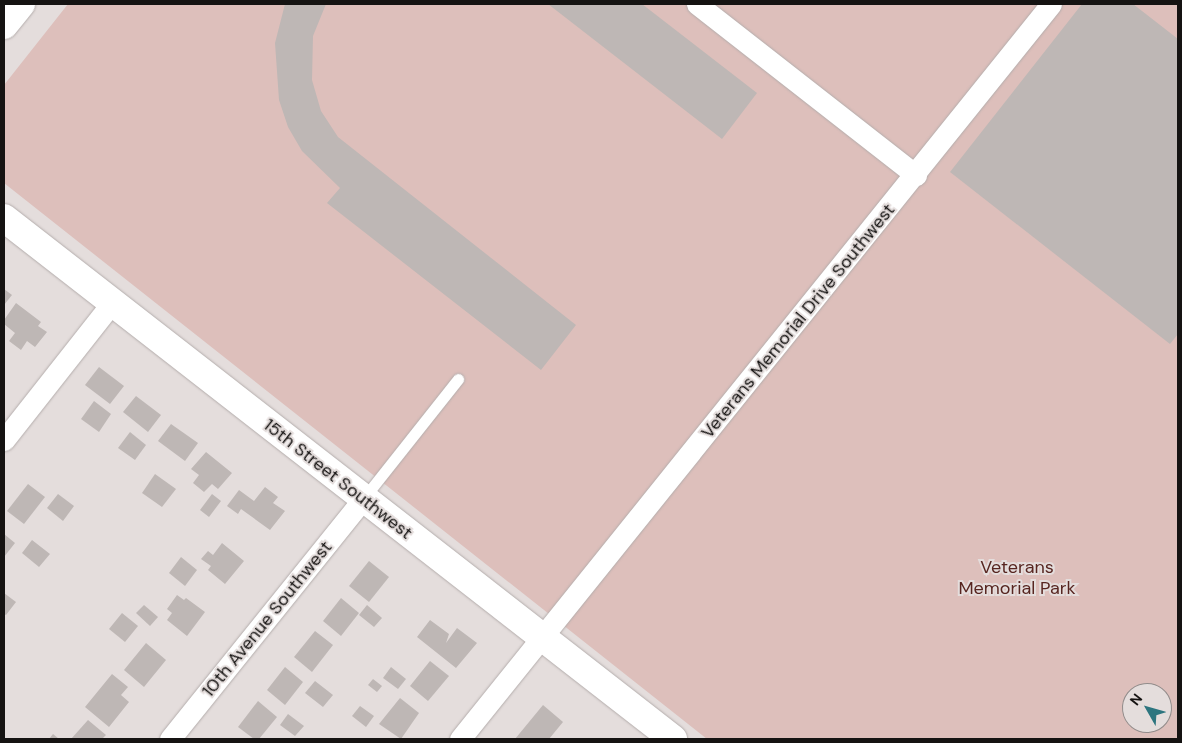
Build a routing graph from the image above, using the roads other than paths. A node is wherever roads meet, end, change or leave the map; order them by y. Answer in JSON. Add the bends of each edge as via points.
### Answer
{"nodes":[{"id":1,"x":21,"y":4,"type":"edge"},
{"id":2,"x":697,"y":4,"type":"edge"},
{"id":3,"x":1051,"y":4,"type":"edge"},
{"id":4,"x":4,"y":25,"type":"edge"},
{"id":5,"x":916,"y":175,"type":"junction"},
{"id":6,"x":4,"y":218,"type":"edge"},
{"id":7,"x":112,"y":303,"type":"junction"},
{"id":8,"x":458,"y":379,"type":"dead end"},
{"id":9,"x":4,"y":440,"type":"edge"},
{"id":10,"x":363,"y":499,"type":"junction"},
{"id":11,"x":542,"y":637,"type":"junction"},
{"id":12,"x":170,"y":739,"type":"edge"},
{"id":13,"x":460,"y":739,"type":"edge"},
{"id":14,"x":673,"y":739,"type":"edge"}],
"edges":[{"from":1,"to":4,"type":"street"},
{"from":2,"to":5,"type":"street"},
{"from":3,"to":5,"type":"street","name":"Veterans Memorial Drive Southwest"},
{"from":5,"to":11,"type":"street","name":"Veterans Memorial Drive Southwest"},
{"from":6,"to":7,"type":"street","name":"15th Street Southwest"},
{"from":7,"to":9,"type":"street"},
{"from":7,"to":10,"type":"street","name":"15th Street Southwest"},
{"from":8,"to":10,"type":"lane"},
{"from":10,"to":11,"type":"street","name":"15th Street Southwest"},
{"from":10,"to":12,"type":"street","name":"10th Avenue Southwest"},
{"from":11,"to":13,"type":"street","name":"Veterans Memorial Drive Southwest"},
{"from":11,"to":14,"type":"street","name":"15th Street Southwest"}]}
